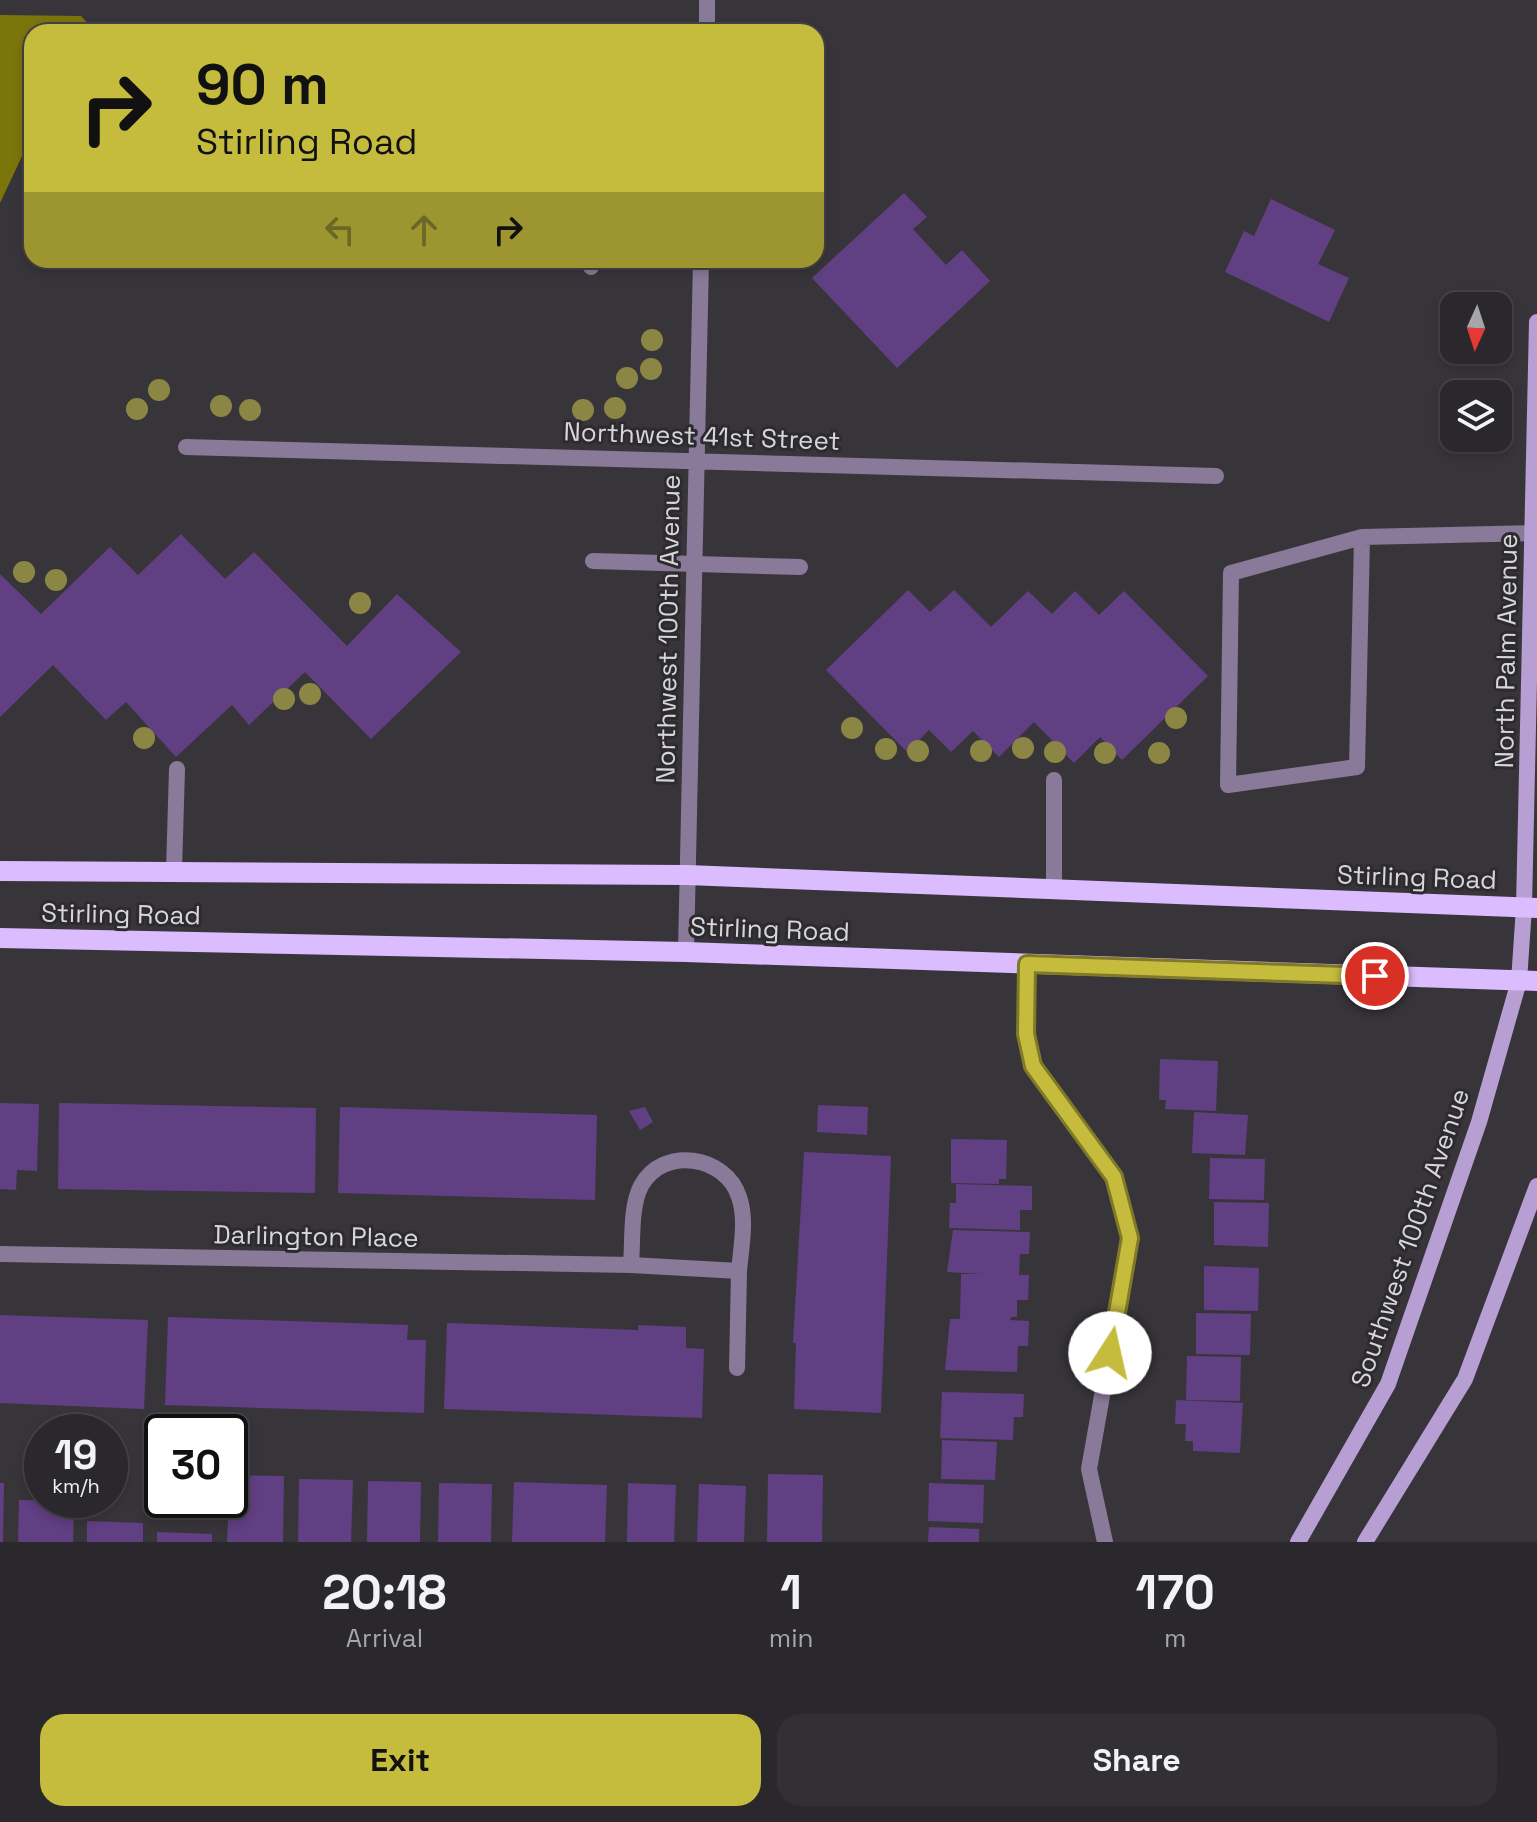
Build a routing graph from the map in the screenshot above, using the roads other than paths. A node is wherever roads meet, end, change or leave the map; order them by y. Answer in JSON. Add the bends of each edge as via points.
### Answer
{"nodes":[{"id":1,"x":707,"y":0,"type":"edge"},
{"id":2,"x":707,"y":24,"type":"edge"},
{"id":3,"x":701,"y":268,"type":"edge"},
{"id":4,"x":1537,"y":322,"type":"edge"},
{"id":5,"x":186,"y":447,"type":"dead end"},
{"id":6,"x":695,"y":460,"type":"junction"},
{"id":7,"x":1216,"y":476,"type":"dead end"},
{"id":8,"x":1532,"y":533,"type":"junction"},
{"id":9,"x":1362,"y":537,"type":"junction"},
{"id":10,"x":593,"y":561,"type":"dead end"},
{"id":11,"x":694,"y":565,"type":"junction"},
{"id":12,"x":800,"y":567,"type":"dead end"},
{"id":13,"x":177,"y":769,"type":"dead end"},
{"id":14,"x":1054,"y":780,"type":"dead end"},
{"id":15,"x":0,"y":871,"type":"edge"},
{"id":16,"x":174,"y":871,"type":"junction"},
{"id":17,"x":687,"y":875,"type":"junction"},
{"id":18,"x":1054,"y":889,"type":"junction"},
{"id":19,"x":1531,"y":907,"type":"edge"},
{"id":20,"x":0,"y":938,"type":"edge"},
{"id":21,"x":686,"y":952,"type":"junction"},
{"id":22,"x":1027,"y":964,"type":"junction"},
{"id":23,"x":1528,"y":981,"type":"edge"},
{"id":24,"x":1537,"y":1186,"type":"edge"},
{"id":25,"x":0,"y":1254,"type":"edge"},
{"id":26,"x":631,"y":1265,"type":"junction"},
{"id":27,"x":739,"y":1271,"type":"junction"},
{"id":28,"x":737,"y":1368,"type":"dead end"},
{"id":29,"x":1105,"y":1542,"type":"edge"},
{"id":30,"x":1298,"y":1542,"type":"edge"},
{"id":31,"x":1365,"y":1542,"type":"edge"}],
"edges":[{"from":1,"to":2,"type":"street"},
{"from":3,"to":6,"type":"street","name":"Northwest 100th Avenue"},
{"from":4,"to":8,"type":"main road","name":"North Palm Avenue"},
{"from":5,"to":6,"type":"street","name":"Northwest 41st Street"},
{"from":6,"to":7,"type":"street","name":"Northwest 41st Street"},
{"from":6,"to":11,"type":"street","name":"Northwest 100th Avenue"},
{"from":8,"to":9,"type":"street"},
{"from":8,"to":19,"type":"main road","name":"North Palm Avenue"},
{"from":9,"to":9,"type":"street","via":[[1357,767],[1228,785],[1231,573]]},
{"from":10,"to":11,"type":"street"},
{"from":11,"to":12,"type":"street"},
{"from":11,"to":17,"type":"street","name":"Northwest 100th Avenue"},
{"from":13,"to":16,"type":"street"},
{"from":14,"to":18,"type":"street"},
{"from":15,"to":16,"type":"main road","name":"Stirling Road"},
{"from":16,"to":17,"type":"main road","name":"Stirling Road"},
{"from":17,"to":18,"type":"main road","name":"Stirling Road"},
{"from":17,"to":21,"type":"street","name":"Northwest 100th Avenue"},
{"from":18,"to":19,"type":"main road","name":"Stirling Road"},
{"from":19,"to":23,"type":"main road","name":"North Palm Avenue"},
{"from":20,"to":21,"type":"main road","name":"Stirling Road"},
{"from":21,"to":22,"type":"main road","name":"Stirling Road"},
{"from":22,"to":23,"type":"main road","name":"Stirling Road"},
{"from":22,"to":29,"type":"street","via":[[1026,1034],[1033,1066],[1114,1177],[1130,1238],[1089,1469]]},
{"from":23,"to":30,"type":"main road","name":"Southwest 100th Avenue","via":[[1388,1384]]},
{"from":24,"to":31,"type":"main road","via":[[1465,1379]]},
{"from":25,"to":26,"type":"street","name":"Darlington Place"},
{"from":26,"to":27,"type":"street","name":"Darlington Place"},
{"from":26,"to":27,"type":"street","via":[[641,1187],[663,1166],[690,1160],[722,1172],[739,1195]]},
{"from":27,"to":28,"type":"street"}]}
